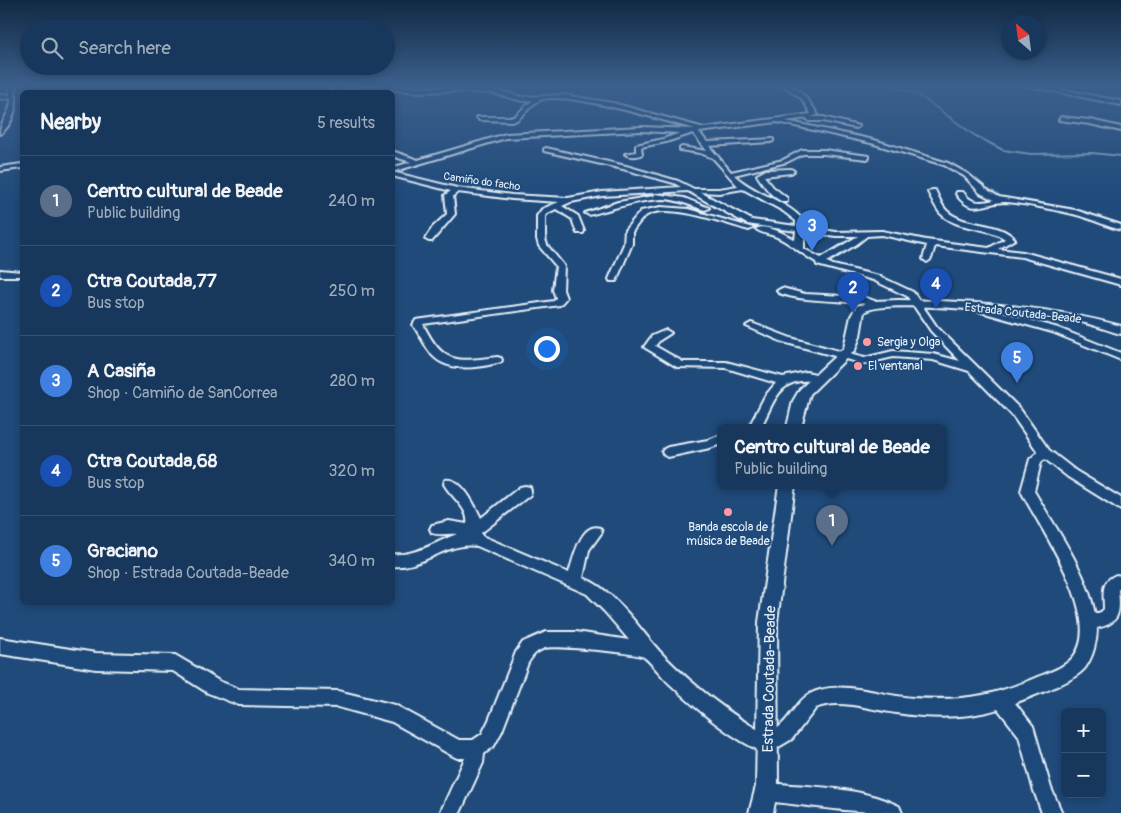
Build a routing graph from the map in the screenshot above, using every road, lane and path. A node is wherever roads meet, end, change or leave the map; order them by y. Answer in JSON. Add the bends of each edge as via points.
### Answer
{"nodes":[{"id":1,"x":677,"y":123,"type":"edge"},
{"id":2,"x":763,"y":123,"type":"edge"},
{"id":3,"x":788,"y":123,"type":"edge"},
{"id":4,"x":843,"y":123,"type":"edge"},
{"id":5,"x":1087,"y":123,"type":"edge"},
{"id":6,"x":856,"y":126,"type":"dead end"},
{"id":7,"x":1120,"y":128,"type":"edge"},
{"id":8,"x":704,"y":130,"type":"junction"},
{"id":9,"x":691,"y":132,"type":"junction"},
{"id":10,"x":1121,"y":136,"type":"edge"},
{"id":11,"x":771,"y":140,"type":"dead end"},
{"id":12,"x":705,"y":144,"type":"junction"},
{"id":13,"x":682,"y":149,"type":"dead end"},
{"id":14,"x":546,"y":150,"type":"dead end"},
{"id":15,"x":628,"y":154,"type":"dead end"},
{"id":16,"x":395,"y":155,"type":"edge"},
{"id":17,"x":715,"y":157,"type":"junction"},
{"id":18,"x":867,"y":157,"type":"dead end"},
{"id":19,"x":420,"y":162,"type":"junction"},
{"id":20,"x":20,"y":166,"type":"edge"},
{"id":21,"x":0,"y":169,"type":"edge"},
{"id":22,"x":395,"y":169,"type":"edge"},
{"id":23,"x":791,"y":171,"type":"dead end"},
{"id":24,"x":730,"y":174,"type":"junction"},
{"id":25,"x":395,"y":175,"type":"edge"},
{"id":26,"x":743,"y":187,"type":"junction"},
{"id":27,"x":770,"y":189,"type":"junction"},
{"id":28,"x":457,"y":190,"type":"junction"},
{"id":29,"x":690,"y":190,"type":"junction"},
{"id":30,"x":644,"y":192,"type":"junction"},
{"id":31,"x":932,"y":192,"type":"dead end"},
{"id":32,"x":754,"y":193,"type":"junction"},
{"id":33,"x":960,"y":194,"type":"dead end"},
{"id":34,"x":664,"y":197,"type":"junction"},
{"id":35,"x":569,"y":200,"type":"junction"},
{"id":36,"x":1003,"y":200,"type":"junction"},
{"id":37,"x":557,"y":206,"type":"junction"},
{"id":38,"x":716,"y":212,"type":"junction"},
{"id":39,"x":589,"y":213,"type":"dead end"},
{"id":40,"x":742,"y":219,"type":"junction"},
{"id":41,"x":800,"y":224,"type":"junction"},
{"id":42,"x":1121,"y":228,"type":"edge"},
{"id":43,"x":763,"y":230,"type":"junction"},
{"id":44,"x":580,"y":231,"type":"dead end"},
{"id":45,"x":865,"y":233,"type":"junction"},
{"id":46,"x":429,"y":239,"type":"dead end"},
{"id":47,"x":932,"y":243,"type":"junction"},
{"id":48,"x":799,"y":246,"type":"junction"},
{"id":49,"x":988,"y":251,"type":"junction"},
{"id":50,"x":927,"y":259,"type":"dead end"},
{"id":51,"x":820,"y":263,"type":"junction"},
{"id":52,"x":0,"y":273,"type":"edge"},
{"id":53,"x":20,"y":274,"type":"edge"},
{"id":54,"x":613,"y":279,"type":"dead end"},
{"id":55,"x":1121,"y":282,"type":"edge"},
{"id":56,"x":782,"y":291,"type":"dead end"},
{"id":57,"x":916,"y":302,"type":"junction"},
{"id":58,"x":875,"y":303,"type":"junction"},
{"id":59,"x":978,"y":308,"type":"junction"},
{"id":60,"x":751,"y":326,"type":"dead end"},
{"id":61,"x":1121,"y":330,"type":"edge"},
{"id":62,"x":666,"y":333,"type":"dead end"},
{"id":63,"x":844,"y":356,"type":"junction"},
{"id":64,"x":1121,"y":357,"type":"edge"},
{"id":65,"x":497,"y":360,"type":"dead end"},
{"id":66,"x":973,"y":369,"type":"junction"},
{"id":67,"x":817,"y":378,"type":"junction"},
{"id":68,"x":783,"y":381,"type":"junction"},
{"id":69,"x":757,"y":424,"type":"edge"},
{"id":70,"x":795,"y":424,"type":"edge"},
{"id":71,"x":717,"y":441,"type":"edge"},
{"id":72,"x":668,"y":452,"type":"dead end"},
{"id":73,"x":1045,"y":453,"type":"junction"},
{"id":74,"x":450,"y":484,"type":"dead end"},
{"id":75,"x":786,"y":489,"type":"edge"},
{"id":76,"x":525,"y":491,"type":"dead end"},
{"id":77,"x":1121,"y":505,"type":"edge"},
{"id":78,"x":437,"y":529,"type":"dead end"},
{"id":79,"x":595,"y":532,"type":"dead end"},
{"id":80,"x":475,"y":535,"type":"junction"},
{"id":81,"x":395,"y":561,"type":"edge"},
{"id":82,"x":575,"y":579,"type":"junction"},
{"id":83,"x":1121,"y":583,"type":"edge"},
{"id":84,"x":1090,"y":622,"type":"junction"},
{"id":85,"x":0,"y":646,"type":"edge"},
{"id":86,"x":648,"y":650,"type":"junction"},
{"id":87,"x":1002,"y":700,"type":"junction"},
{"id":88,"x":767,"y":745,"type":"junction"},
{"id":89,"x":475,"y":749,"type":"junction"},
{"id":90,"x":763,"y":807,"type":"edge"},
{"id":91,"x":450,"y":813,"type":"edge"},
{"id":92,"x":892,"y":813,"type":"edge"},
{"id":93,"x":1052,"y":813,"type":"edge"}],
"edges":[{"from":1,"to":8,"type":"street"},
{"from":2,"to":8,"type":"street"},
{"from":3,"to":36,"type":"street","via":[[872,141],[946,164],[966,175],[983,191]]},
{"from":4,"to":6,"type":"street"},
{"from":5,"to":7,"type":"street"},
{"from":7,"to":10,"type":"street","via":[[1109,133]]},
{"from":8,"to":9,"type":"street"},
{"from":9,"to":12,"type":"street"},
{"from":9,"to":15,"type":"street","via":[[638,146],[638,154]]},
{"from":9,"to":19,"type":"street","via":[[641,129],[506,136]]},
{"from":11,"to":12,"type":"street"},
{"from":12,"to":17,"type":"street"},
{"from":13,"to":17,"type":"street","via":[[701,151]]},
{"from":14,"to":29,"type":"street","via":[[624,167],[676,182]]},
{"from":16,"to":19,"type":"street"},
{"from":17,"to":24,"type":"street"},
{"from":18,"to":24,"type":"street","via":[[802,152],[785,161]]},
{"from":19,"to":22,"type":"street"},
{"from":20,"to":21,"type":"street"},
{"from":23,"to":27,"type":"street","via":[[762,173],[760,175]]},
{"from":24,"to":26,"type":"street"},
{"from":25,"to":28,"type":"street","name":"Camiño do facho"},
{"from":26,"to":29,"type":"street","via":[[719,191]]},
{"from":26,"to":32,"type":"street"},
{"from":27,"to":32,"type":"street"},
{"from":27,"to":41,"type":"street","via":[[802,216]]},
{"from":28,"to":35,"type":"street","name":"Camiño do facho"},
{"from":28,"to":46,"type":"street","via":[[449,195],[451,214]]},
{"from":29,"to":30,"type":"street"},
{"from":29,"to":40,"type":"street"},
{"from":30,"to":34,"type":"street"},
{"from":30,"to":35,"type":"street"},
{"from":31,"to":49,"type":"street","via":[[946,214],[974,226],[998,231],[1011,239]]},
{"from":32,"to":41,"type":"street","via":[[782,205]]},
{"from":33,"to":36,"type":"street","via":[[978,206]]},
{"from":34,"to":38,"type":"street"},
{"from":34,"to":39,"type":"street","via":[[618,204]]},
{"from":35,"to":37,"type":"street"},
{"from":36,"to":42,"type":"street","via":[[1075,212]]},
{"from":37,"to":44,"type":"street","via":[[575,218]]},
{"from":37,"to":65,"type":"street","via":[[541,216],[543,246],[560,266],[558,290],[561,298],[557,303],[419,322],[436,353],[444,359],[457,364]]},
{"from":38,"to":40,"type":"street"},
{"from":38,"to":43,"type":"street"},
{"from":40,"to":41,"type":"street"},
{"from":41,"to":45,"type":"street","via":[[836,234]]},
{"from":41,"to":48,"type":"street"},
{"from":43,"to":48,"type":"street"},
{"from":43,"to":54,"type":"street","via":[[688,210],[672,208],[644,213],[628,232],[628,244]]},
{"from":45,"to":47,"type":"street"},
{"from":45,"to":51,"type":"street","via":[[856,243],[831,254]]},
{"from":47,"to":49,"type":"street"},
{"from":47,"to":50,"type":"street"},
{"from":48,"to":51,"type":"street"},
{"from":49,"to":55,"type":"street","via":[[1023,255]]},
{"from":51,"to":57,"type":"street","via":[[876,278],[903,289]]},
{"from":52,"to":53,"type":"street"},
{"from":56,"to":58,"type":"street","via":[[808,298]]},
{"from":57,"to":58,"type":"street","name":"Estrada Coutada-Beade"},
{"from":57,"to":59,"type":"street","name":"Estrada Coutada-Beade"},
{"from":57,"to":66,"type":"street","via":[[920,312]]},
{"from":58,"to":63,"type":"street","via":[[858,310],[855,340]]},
{"from":59,"to":61,"type":"street","name":"Estrada Coutada-Beade","via":[[1079,318]]},
{"from":59,"to":64,"type":"street","via":[[1055,330]]},
{"from":60,"to":63,"type":"street"},
{"from":62,"to":68,"type":"street","via":[[648,347],[676,364],[726,365]]},
{"from":63,"to":66,"type":"street","via":[[864,361],[893,354],[933,357]]},
{"from":63,"to":67,"type":"street"},
{"from":66,"to":73,"type":"street","via":[[1016,412]]},
{"from":67,"to":68,"type":"street","via":[[806,376]]},
{"from":67,"to":70,"type":"street","via":[[799,400]]},
{"from":68,"to":69,"type":"street"},
{"from":71,"to":72,"type":"street"},
{"from":73,"to":77,"type":"street"},
{"from":73,"to":84,"type":"street","via":[[1036,459],[1027,492],[1059,545]]},
{"from":74,"to":80,"type":"street","via":[[464,499],[475,520]]},
{"from":75,"to":88,"type":"street","name":"Estrada Coutada-Beade","via":[[768,622]]},
{"from":76,"to":80,"type":"street"},
{"from":78,"to":80,"type":"street","via":[[449,527]]},
{"from":79,"to":82,"type":"street","via":[[583,548]]},
{"from":80,"to":81,"type":"street","via":[[418,558]]},
{"from":80,"to":82,"type":"street","via":[[552,573]]},
{"from":82,"to":86,"type":"street","via":[[597,594]]},
{"from":83,"to":84,"type":"street","via":[[1111,586],[1112,612],[1105,618]]},
{"from":84,"to":87,"type":"street","via":[[1088,643],[1075,667]]},
{"from":85,"to":89,"type":"street","via":[[96,661],[175,663],[214,688],[239,697],[338,699],[395,714],[457,749]]},
{"from":86,"to":88,"type":"street","via":[[716,713]]},
{"from":86,"to":89,"type":"street","via":[[576,640],[546,640],[529,647],[496,726],[488,740]]},
{"from":87,"to":88,"type":"street","via":[[927,708],[824,697],[810,702],[786,733]]},
{"from":87,"to":93,"type":"street","via":[[1028,732]]},
{"from":88,"to":90,"type":"street","name":"Estrada Coutada-Beade"},
{"from":89,"to":91,"type":"street","via":[[474,763]]},
{"from":90,"to":92,"type":"street","via":[[858,802],[883,807]]}]}
